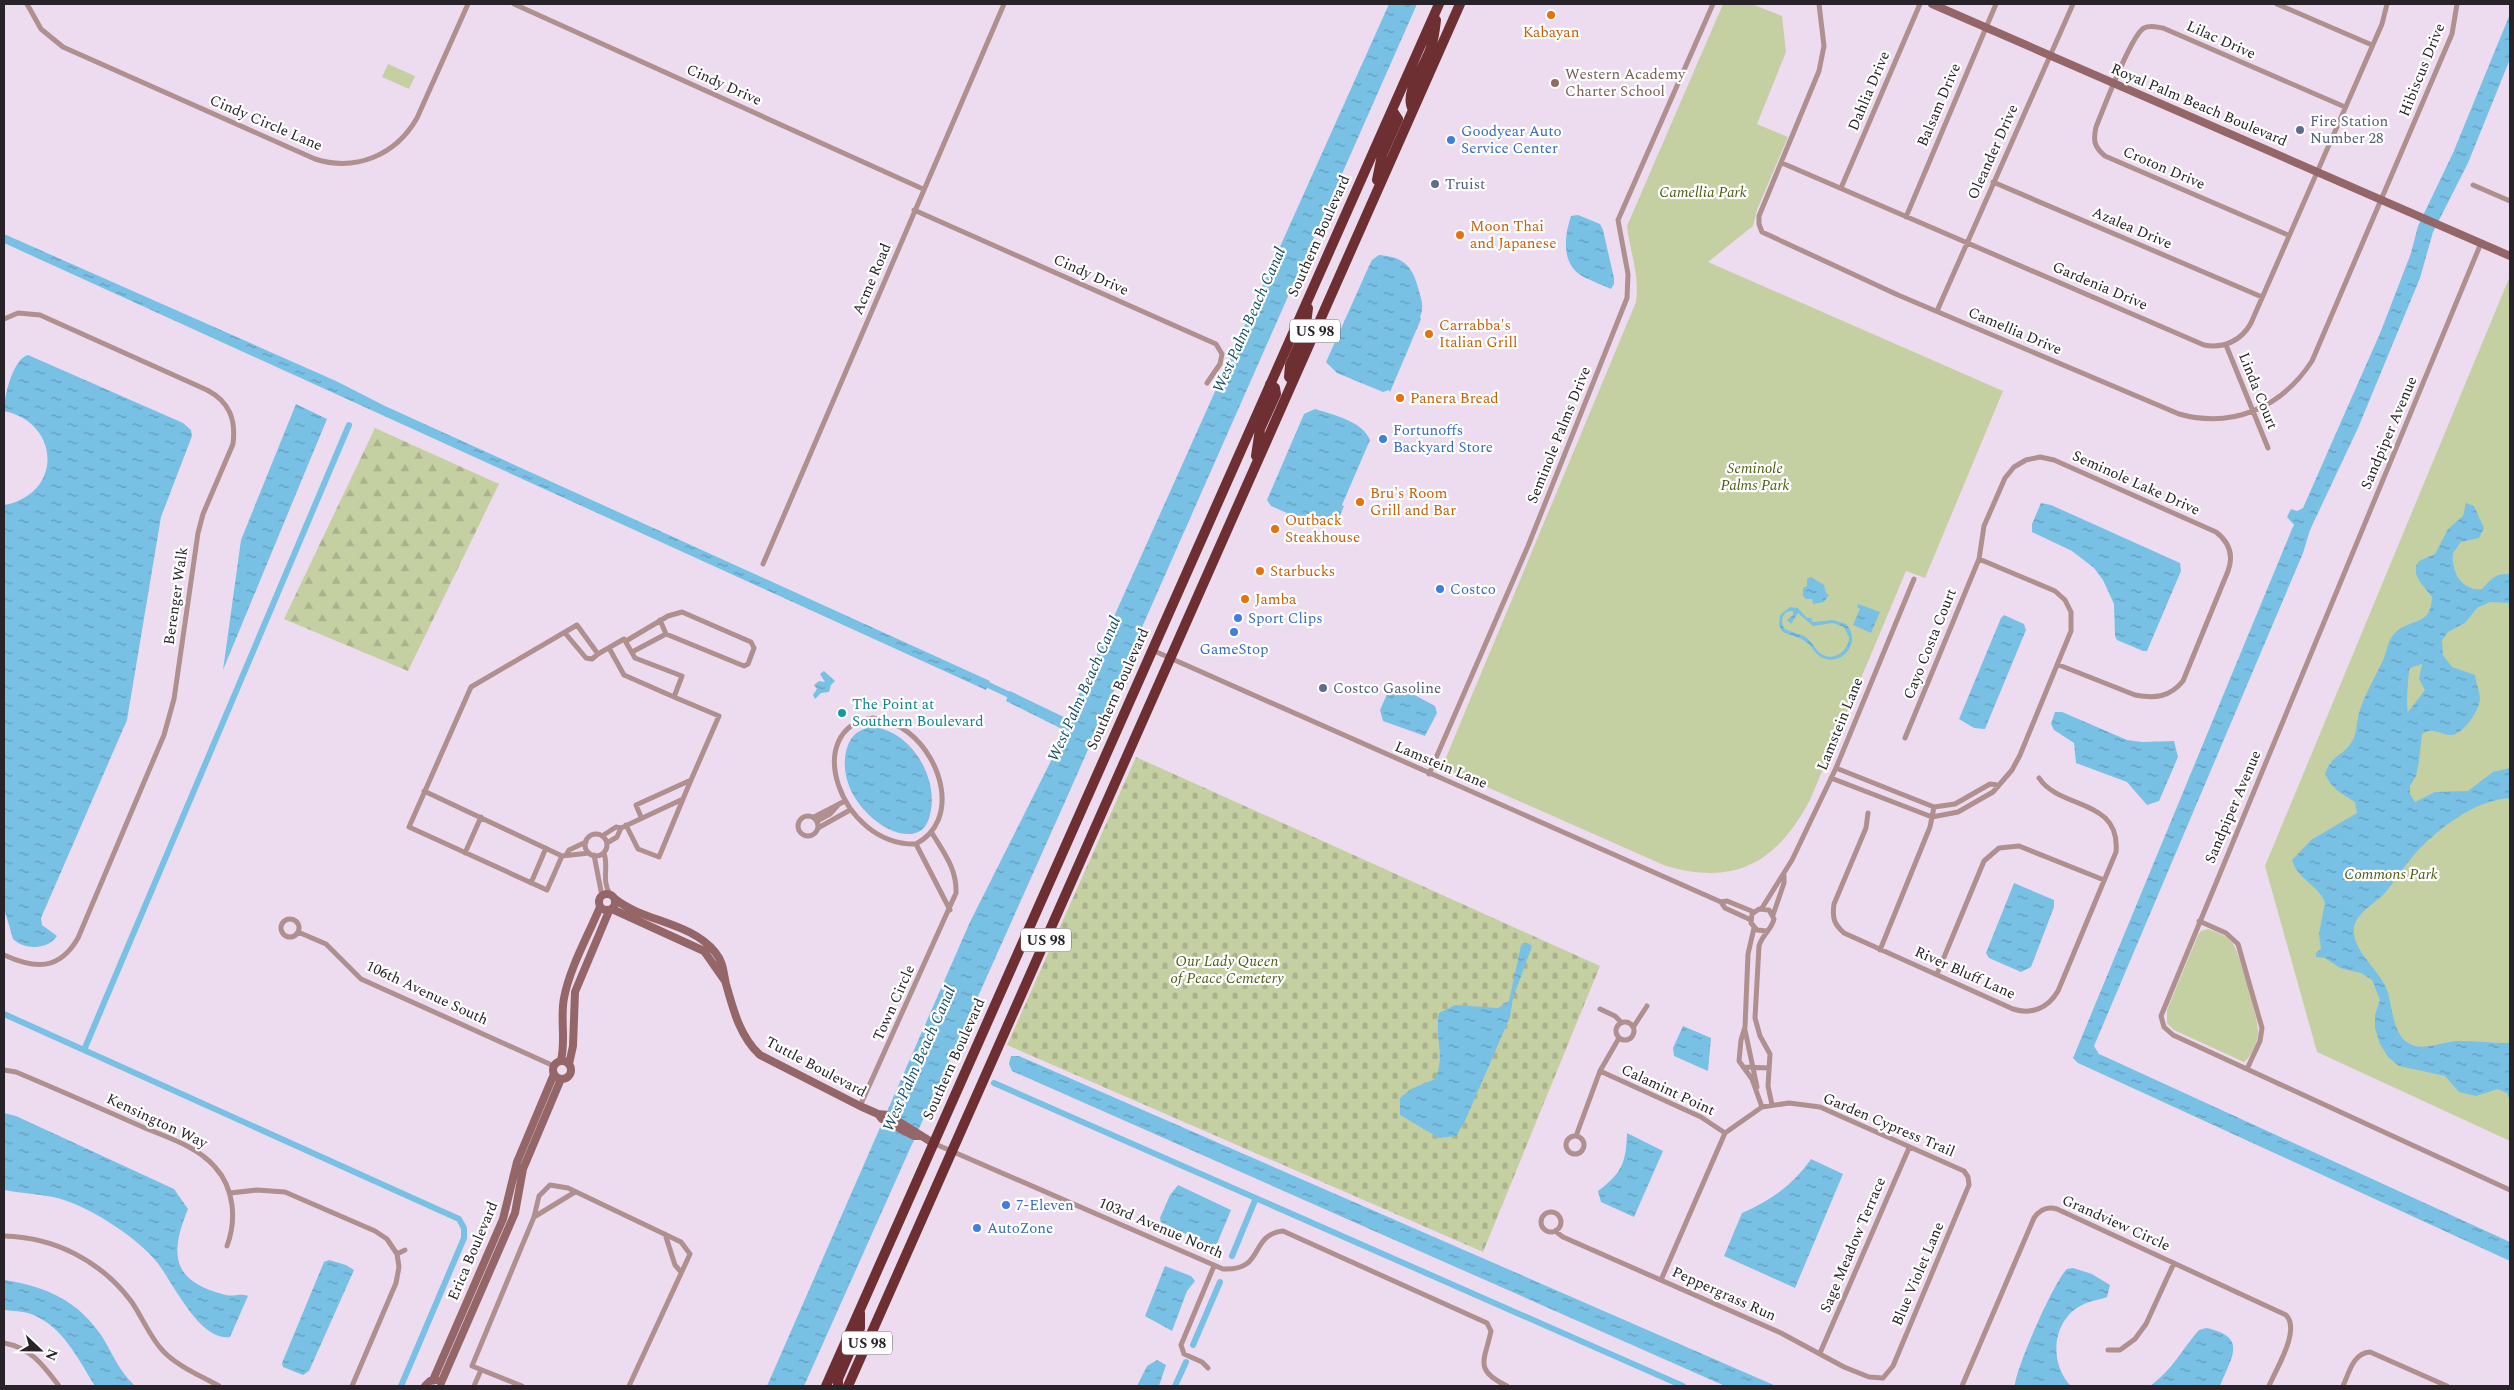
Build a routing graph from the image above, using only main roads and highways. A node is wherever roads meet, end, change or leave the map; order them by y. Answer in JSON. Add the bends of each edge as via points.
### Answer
{"nodes":[{"id":1,"x":1460,"y":4,"type":"edge"},
{"id":2,"x":1439,"y":5,"type":"edge"},
{"id":3,"x":1392,"y":110,"type":"junction"},
{"id":4,"x":1413,"y":110,"type":"junction"},
{"id":5,"x":1375,"y":196,"type":"junction"},
{"id":6,"x":1310,"y":294,"type":"junction"},
{"id":7,"x":1293,"y":381,"type":"junction"},
{"id":8,"x":1270,"y":384,"type":"junction"},
{"id":9,"x":1254,"y":469,"type":"junction"},
{"id":10,"x":860,"y":1307,"type":"junction"},
{"id":11,"x":826,"y":1386,"type":"edge"},
{"id":12,"x":838,"y":1386,"type":"edge"},
{"id":13,"x":848,"y":1386,"type":"edge"}],
"edges":[{"from":1,"to":4,"type":"highway","number":"US 98"},
{"from":2,"to":3,"type":"highway","name":"Southern Boulevard","number":"US 98"},
{"from":2,"to":4,"type":"highway","via":[[1432,47],[1410,95]]},
{"from":3,"to":5,"type":"highway","via":[[1398,119],[1382,155]]},
{"from":3,"to":6,"type":"highway","name":"Southern Boulevard","number":"US 98"},
{"from":4,"to":5,"type":"highway","number":"US 98"},
{"from":5,"to":7,"type":"highway","number":"US 98"},
{"from":6,"to":7,"type":"highway","via":[[1305,331],[1290,365],[1289,378]]},
{"from":6,"to":8,"type":"highway","name":"Southern Boulevard","number":"US 98"},
{"from":7,"to":9,"type":"highway","number":"US 98"},
{"from":8,"to":9,"type":"highway","via":[[1276,394],[1260,429]]},
{"from":8,"to":10,"type":"highway","name":"Southern Boulevard","number":"US 98"},
{"from":9,"to":13,"type":"highway","number":"US 98"},
{"from":10,"to":11,"type":"highway","name":"Southern Boulevard","number":"US 98"},
{"from":10,"to":12,"type":"highway","via":[[860,1328]]}]}
